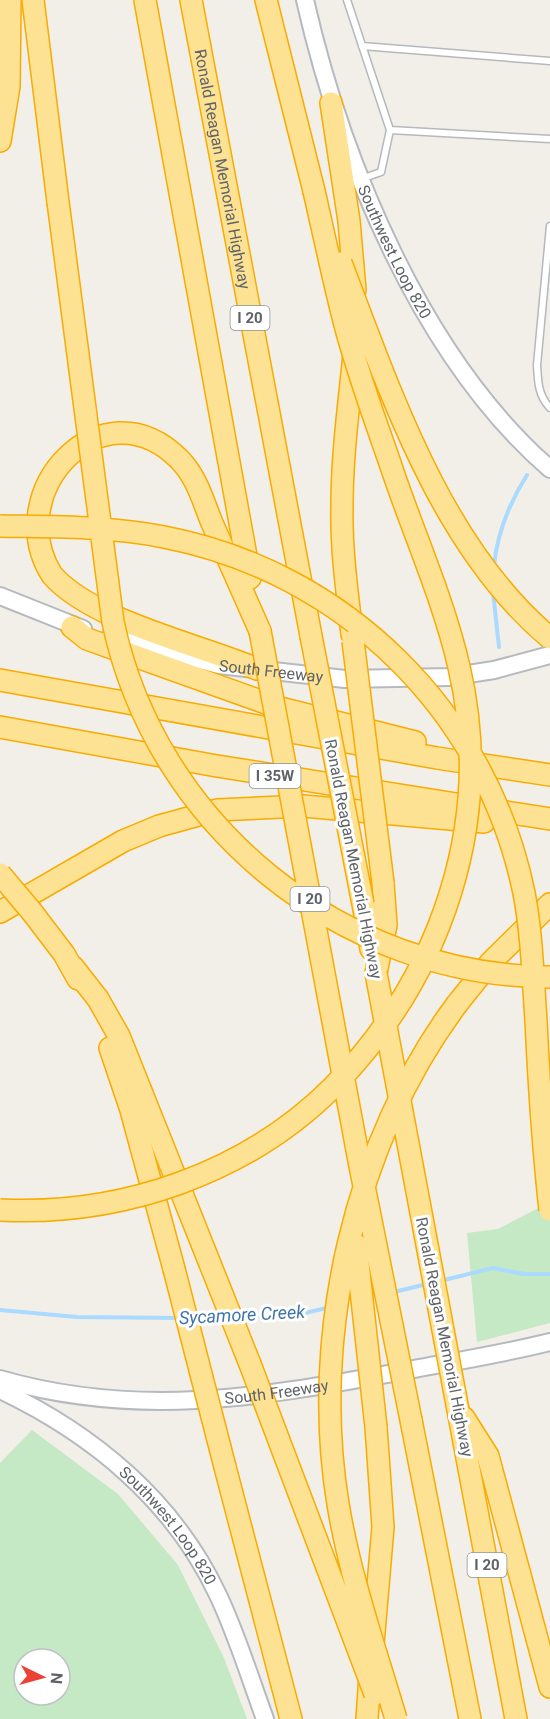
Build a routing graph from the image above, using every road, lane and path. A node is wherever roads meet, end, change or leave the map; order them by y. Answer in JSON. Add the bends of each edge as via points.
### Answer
{"nodes":[{"id":1,"x":10,"y":0,"type":"edge"},
{"id":2,"x":33,"y":0,"type":"edge"},
{"id":3,"x":145,"y":0,"type":"edge"},
{"id":4,"x":191,"y":0,"type":"edge"},
{"id":5,"x":266,"y":0,"type":"edge"},
{"id":6,"x":305,"y":0,"type":"edge"},
{"id":7,"x":347,"y":0,"type":"edge"},
{"id":8,"x":362,"y":46,"type":"junction"},
{"id":9,"x":550,"y":61,"type":"edge"},
{"id":10,"x":332,"y":103,"type":"junction"},
{"id":11,"x":390,"y":130,"type":"junction"},
{"id":12,"x":550,"y":139,"type":"edge"},
{"id":13,"x":0,"y":141,"type":"edge"},
{"id":14,"x":360,"y":179,"type":"junction"},
{"id":15,"x":314,"y":192,"type":"junction"},
{"id":16,"x":550,"y":226,"type":"edge"},
{"id":17,"x":550,"y":408,"type":"edge"},
{"id":18,"x":550,"y":469,"type":"edge"},
{"id":19,"x":0,"y":526,"type":"edge"},
{"id":20,"x":0,"y":596,"type":"edge"},
{"id":21,"x":72,"y":627,"type":"junction"},
{"id":22,"x":260,"y":631,"type":"junction"},
{"id":23,"x":550,"y":638,"type":"edge"},
{"id":24,"x":550,"y":655,"type":"edge"},
{"id":25,"x":257,"y":669,"type":"junction"},
{"id":26,"x":0,"y":680,"type":"edge"},
{"id":27,"x":0,"y":727,"type":"edge"},
{"id":28,"x":437,"y":758,"type":"junction"},
{"id":29,"x":550,"y":775,"type":"edge"},
{"id":30,"x":517,"y":815,"type":"junction"},
{"id":31,"x":550,"y":819,"type":"edge"},
{"id":32,"x":0,"y":874,"type":"edge"},
{"id":33,"x":550,"y":904,"type":"edge"},
{"id":34,"x":0,"y":912,"type":"edge"},
{"id":35,"x":73,"y":967,"type":"junction"},
{"id":36,"x":376,"y":973,"type":"junction"},
{"id":37,"x":550,"y":977,"type":"edge"},
{"id":38,"x":360,"y":1166,"type":"junction"},
{"id":39,"x":0,"y":1210,"type":"edge"},
{"id":40,"x":550,"y":1210,"type":"edge"},
{"id":41,"x":550,"y":1342,"type":"edge"},
{"id":42,"x":0,"y":1379,"type":"edge"},
{"id":43,"x":0,"y":1390,"type":"edge"},
{"id":44,"x":458,"y":1410,"type":"junction"},
{"id":45,"x":550,"y":1687,"type":"edge"},
{"id":46,"x":265,"y":1719,"type":"edge"},
{"id":47,"x":291,"y":1719,"type":"edge"},
{"id":48,"x":367,"y":1719,"type":"edge"},
{"id":49,"x":384,"y":1719,"type":"edge"},
{"id":50,"x":396,"y":1719,"type":"edge"},
{"id":51,"x":470,"y":1719,"type":"edge"},
{"id":52,"x":516,"y":1719,"type":"edge"}],
"edges":[{"from":1,"to":13,"type":"highway","via":[[9,86]]},
{"from":2,"to":37,"type":"highway","bridge":true,"via":[[115,628],[138,701],[172,766],[198,805],[239,849],[276,883],[332,920],[416,957],[474,970]]},
{"from":3,"to":22,"type":"highway","number":"I 20"},
{"from":4,"to":36,"type":"highway","name":"Ronald Reagan Memorial Highway","number":"I 20","bridge":true},
{"from":5,"to":15,"type":"highway"},
{"from":6,"to":10,"type":"main road","name":"Southwest Loop 820"},
{"from":7,"to":8,"type":"lane"},
{"from":8,"to":9,"type":"lane"},
{"from":8,"to":11,"type":"lane"},
{"from":10,"to":14,"type":"main road","name":"Southwest Loop 820"},
{"from":10,"to":36,"type":"highway","bridge":true,"via":[[356,301],[342,506],[343,558],[386,926]]},
{"from":11,"to":12,"type":"lane"},
{"from":11,"to":14,"type":"lane","via":[[381,172]]},
{"from":14,"to":18,"type":"main road","name":"Southwest Loop 820","via":[[439,334],[480,395]]},
{"from":15,"to":23,"type":"highway","bridge":true,"via":[[403,424],[440,498],[504,592]]},
{"from":15,"to":39,"type":"highway","bridge":true,"via":[[344,323],[453,643],[463,684],[469,739],[469,802],[451,896],[420,970],[393,1014],[336,1083],[281,1130],[217,1168],[140,1196],[73,1208]]},
{"from":16,"to":17,"type":"lane","via":[[537,365],[538,386]]},
{"from":19,"to":40,"type":"highway","bridge":true,"via":[[135,532],[243,558],[336,607],[385,647],[431,694],[457,729],[486,780],[512,846],[523,892]]},
{"from":20,"to":21,"type":"main road","name":"South Freeway"},
{"from":21,"to":25,"type":"main road","name":"South Freeway","via":[[199,661]]},
{"from":21,"to":28,"type":"highway","via":[[87,639],[280,708],[413,740]]},
{"from":22,"to":25,"type":"highway","via":[[197,484],[170,451],[133,434],[106,435],[74,446],[46,472],[35,494],[33,532],[46,565],[61,583],[131,622]]},
{"from":22,"to":38,"type":"highway","number":"I 20","bridge":true},
{"from":24,"to":25,"type":"main road","name":"South Freeway","via":[[494,670],[428,679],[345,679]]},
{"from":26,"to":28,"type":"highway"},
{"from":27,"to":30,"type":"highway","number":"I 35W"},
{"from":28,"to":29,"type":"highway"},
{"from":30,"to":31,"type":"highway","number":"I 35W"},
{"from":30,"to":34,"type":"highway","via":[[481,823],[303,806],[217,810],[131,837]]},
{"from":32,"to":35,"type":"highway","bridge":true,"via":[[44,925]]},
{"from":33,"to":50,"type":"highway","bridge":true,"via":[[471,985],[417,1062],[379,1144],[343,1274],[329,1393],[334,1476],[348,1554]]},
{"from":35,"to":47,"type":"highway","bridge":true,"via":[[125,1089]]},
{"from":35,"to":49,"type":"highway","bridge":true,"via":[[109,1017],[138,1078]]},
{"from":36,"to":44,"type":"highway","name":"Ronald Reagan Memorial Highway","number":"I 20","bridge":true},
{"from":38,"to":48,"type":"highway","bridge":true,"via":[[356,1251],[383,1527]]},
{"from":38,"to":51,"type":"highway","number":"I 20","bridge":true},
{"from":41,"to":42,"type":"main road","name":"South Freeway","via":[[280,1394],[222,1400],[116,1400]]},
{"from":43,"to":46,"type":"main road","name":"Southwest Loop 820","via":[[43,1411],[105,1453],[172,1521],[200,1560],[219,1596]]},
{"from":44,"to":45,"type":"highway","via":[[488,1456]]},
{"from":44,"to":52,"type":"highway","name":"Ronald Reagan Memorial Highway","number":"I 20"}]}
